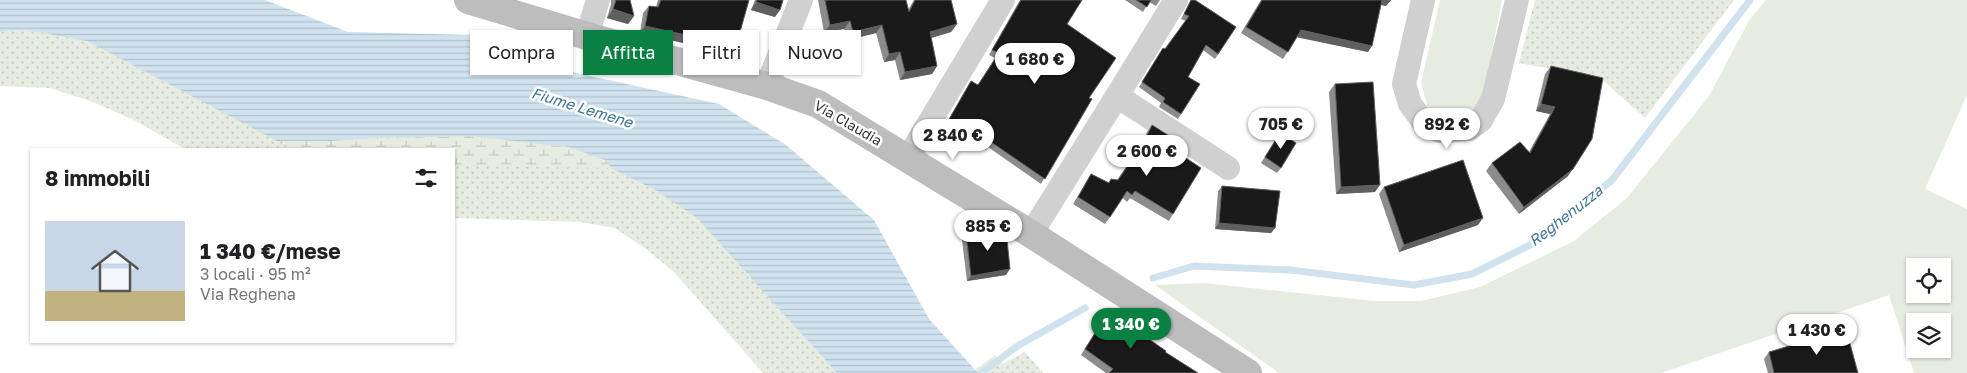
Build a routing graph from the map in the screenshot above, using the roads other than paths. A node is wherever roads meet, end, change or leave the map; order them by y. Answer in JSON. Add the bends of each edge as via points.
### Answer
{"nodes":[{"id":1,"x":468,"y":0,"type":"edge"},
{"id":2,"x":598,"y":0,"type":"edge"},
{"id":3,"x":801,"y":0,"type":"edge"},
{"id":4,"x":1003,"y":0,"type":"edge"},
{"id":5,"x":1176,"y":0,"type":"edge"},
{"id":6,"x":1424,"y":0,"type":"edge"},
{"id":7,"x":1517,"y":0,"type":"edge"},
{"id":8,"x":589,"y":30,"type":"edge"},
{"id":9,"x":583,"y":35,"type":"edge"},
{"id":10,"x":673,"y":60,"type":"edge"},
{"id":11,"x":767,"y":86,"type":"junction"},
{"id":12,"x":1116,"y":96,"type":"junction"},
{"id":13,"x":908,"y":158,"type":"junction"},
{"id":14,"x":1228,"y":168,"type":"dead end"},
{"id":15,"x":1031,"y":234,"type":"junction"},
{"id":16,"x":1248,"y":373,"type":"edge"}],
"edges":[{"from":1,"to":9,"type":"street","name":"Via Claudia"},
{"from":2,"to":8,"type":"street"},
{"from":3,"to":11,"type":"street"},
{"from":4,"to":13,"type":"street"},
{"from":5,"to":12,"type":"street"},
{"from":6,"to":7,"type":"street","via":[[1404,84],[1410,104],[1424,123],[1440,131],[1468,129],[1482,120],[1494,100]]},
{"from":10,"to":11,"type":"street","name":"Via Claudia"},
{"from":11,"to":13,"type":"street","name":"Via Claudia","via":[[818,104]]},
{"from":12,"to":14,"type":"street"},
{"from":12,"to":15,"type":"street"},
{"from":13,"to":15,"type":"street","name":"Via Claudia"},
{"from":15,"to":16,"type":"street","name":"Via Claudia"}]}
